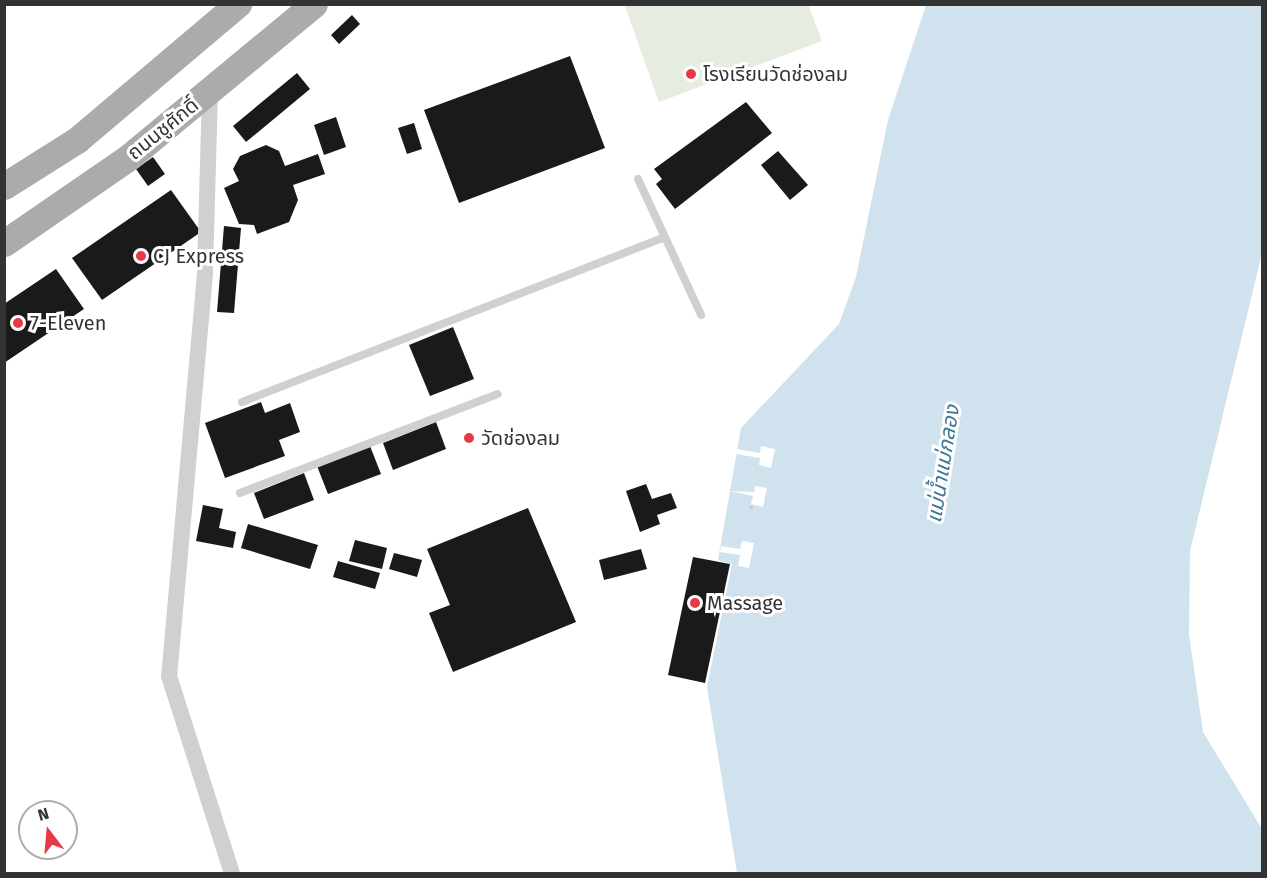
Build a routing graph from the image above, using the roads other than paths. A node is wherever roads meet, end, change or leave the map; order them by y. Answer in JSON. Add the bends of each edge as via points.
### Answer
{"nodes":[{"id":1,"x":238,"y":4,"type":"edge"},
{"id":2,"x":314,"y":4,"type":"edge"},
{"id":3,"x":210,"y":91,"type":"junction"},
{"id":4,"x":638,"y":179,"type":"dead end"},
{"id":5,"x":4,"y":186,"type":"edge"},
{"id":6,"x":665,"y":237,"type":"junction"},
{"id":7,"x":4,"y":243,"type":"edge"},
{"id":8,"x":700,"y":315,"type":"dead end"},
{"id":9,"x":498,"y":394,"type":"dead end"},
{"id":10,"x":242,"y":402,"type":"dead end"},
{"id":11,"x":240,"y":493,"type":"dead end"},
{"id":12,"x":232,"y":873,"type":"edge"}],
"edges":[{"from":1,"to":5,"type":"main road","via":[[77,140]]},
{"from":2,"to":3,"type":"main road","name":"ถนนชูศักดิ์"},
{"from":3,"to":7,"type":"main road","name":"ถนนชูศักดิ์","via":[[129,157]]},
{"from":3,"to":12,"type":"street","via":[[205,274],[169,676]]},
{"from":4,"to":6,"type":"lane"},
{"from":6,"to":8,"type":"lane"},
{"from":6,"to":10,"type":"lane"},
{"from":9,"to":11,"type":"lane"}]}
